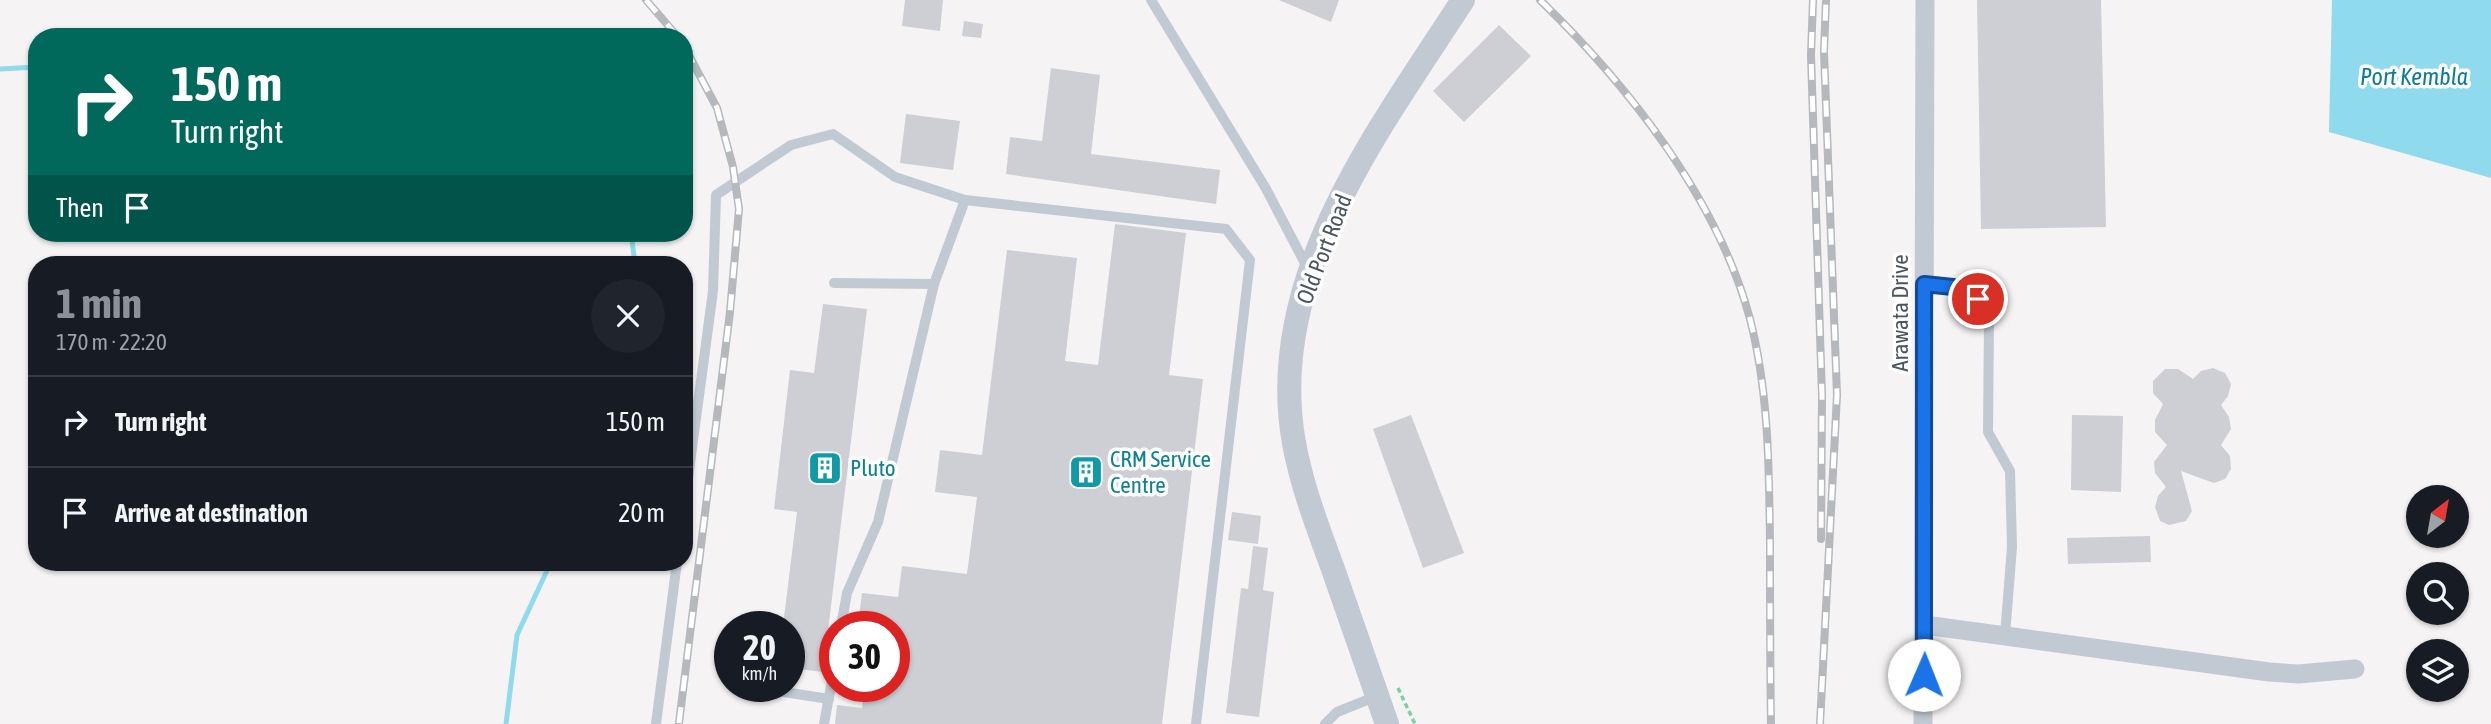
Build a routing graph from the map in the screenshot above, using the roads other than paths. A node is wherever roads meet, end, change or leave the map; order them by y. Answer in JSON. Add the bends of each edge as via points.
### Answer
{"nodes":[{"id":1,"x":1151,"y":0,"type":"edge"},
{"id":2,"x":1463,"y":0,"type":"edge"},
{"id":3,"x":1925,"y":0,"type":"edge"},
{"id":4,"x":965,"y":200,"type":"junction"},
{"id":5,"x":1310,"y":273,"type":"junction"},
{"id":6,"x":834,"y":283,"type":"dead end"},
{"id":7,"x":934,"y":284,"type":"junction"},
{"id":8,"x":1924,"y":284,"type":"junction"},
{"id":9,"x":693,"y":440,"type":"edge"},
{"id":10,"x":676,"y":571,"type":"edge"},
{"id":11,"x":844,"y":611,"type":"edge"},
{"id":12,"x":1925,"y":625,"type":"junction"},
{"id":13,"x":2006,"y":635,"type":"junction"},
{"id":14,"x":2356,"y":669,"type":"dead end"},
{"id":15,"x":1386,"y":690,"type":"junction"},
{"id":16,"x":828,"y":702,"type":"edge"},
{"id":17,"x":656,"y":724,"type":"edge"},
{"id":18,"x":824,"y":724,"type":"edge"},
{"id":19,"x":1196,"y":724,"type":"edge"},
{"id":20,"x":1325,"y":724,"type":"edge"},
{"id":21,"x":1387,"y":724,"type":"edge"},
{"id":22,"x":1923,"y":724,"type":"edge"}],
"edges":[{"from":1,"to":5,"type":"lane","via":[[1265,187]]},
{"from":2,"to":5,"type":"street","name":"Old Port Road","via":[[1335,208]]},
{"from":3,"to":8,"type":"street","name":"Arawata Drive"},
{"from":4,"to":7,"type":"lane"},
{"from":4,"to":9,"type":"lane","via":[[895,177],[833,134],[791,145],[716,195],[713,290]]},
{"from":4,"to":19,"type":"lane","via":[[1226,229],[1250,260]]},
{"from":5,"to":15,"type":"street","name":"Old Port Road","via":[[1292,348],[1294,440],[1303,484]]},
{"from":6,"to":7,"type":"lane"},
{"from":7,"to":11,"type":"lane","via":[[878,523]]},
{"from":8,"to":12,"type":"street","name":"Arawata Drive"},
{"from":8,"to":13,"type":"lane","via":[[1953,287],[1978,299],[1989,317],[1988,432],[2010,471],[2012,547]]},
{"from":10,"to":17,"type":"lane"},
{"from":12,"to":13,"type":"street"},
{"from":12,"to":22,"type":"street","name":"Arawata Drive"},
{"from":13,"to":14,"type":"street","via":[[2269,672]]},
{"from":15,"to":20,"type":"lane","via":[[1337,712]]},
{"from":15,"to":21,"type":"street","name":"Old Port Road"},
{"from":16,"to":18,"type":"lane"}]}
